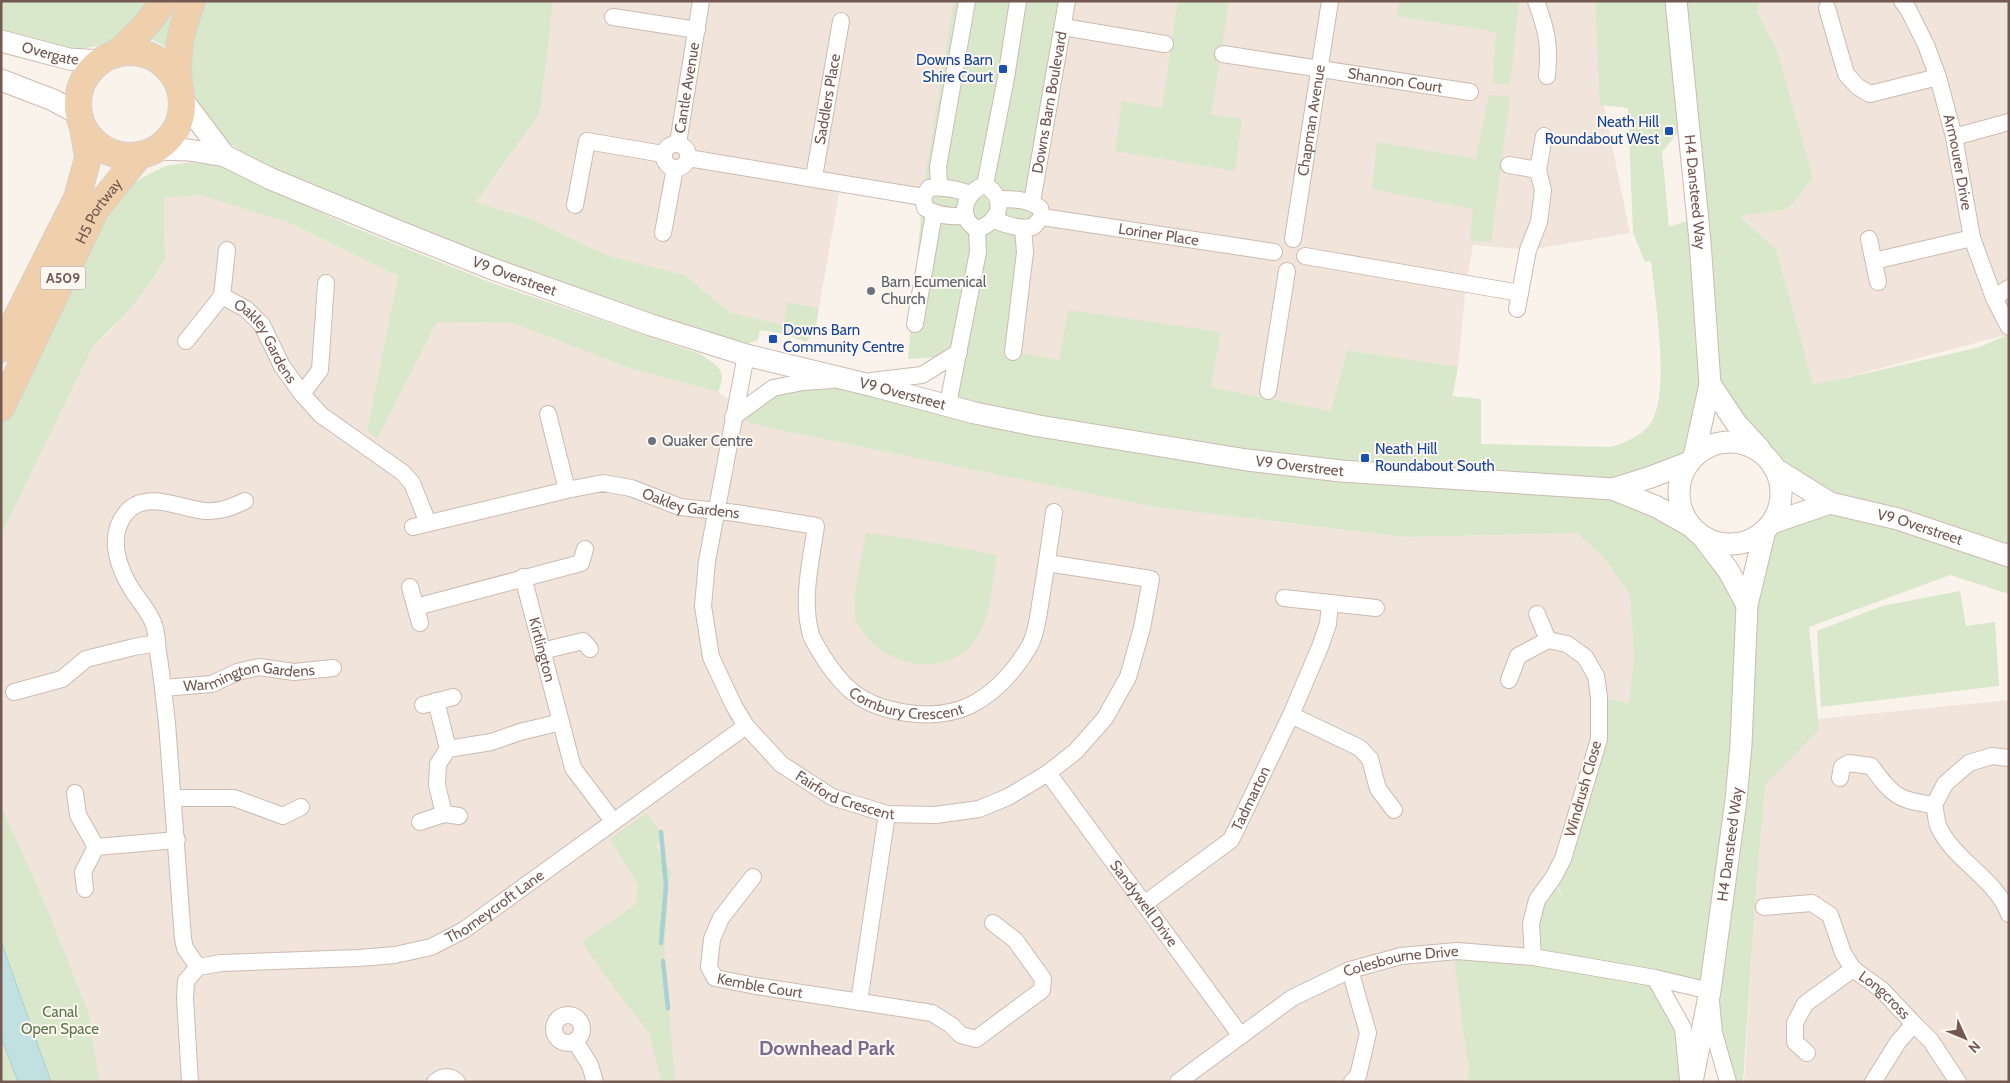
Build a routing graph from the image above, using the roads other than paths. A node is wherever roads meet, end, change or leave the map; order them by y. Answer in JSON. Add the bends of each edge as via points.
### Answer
{"nodes":[{"id":1,"x":164,"y":1,"type":"edge"},
{"id":2,"x":192,"y":1,"type":"edge"},
{"id":3,"x":702,"y":1,"type":"edge"},
{"id":4,"x":967,"y":1,"type":"edge"},
{"id":5,"x":1018,"y":1,"type":"edge"},
{"id":6,"x":1067,"y":1,"type":"edge"},
{"id":7,"x":1330,"y":1,"type":"edge"},
{"id":8,"x":1536,"y":1,"type":"edge"},
{"id":9,"x":1676,"y":1,"type":"edge"},
{"id":10,"x":1902,"y":1,"type":"edge"},
{"id":11,"x":1828,"y":8,"type":"dead end"},
{"id":12,"x":613,"y":17,"type":"dead end"},
{"id":13,"x":841,"y":21,"type":"dead end"},
{"id":14,"x":1062,"y":27,"type":"junction"},
{"id":15,"x":697,"y":30,"type":"junction"},
{"id":16,"x":1,"y":41,"type":"edge"},
{"id":17,"x":1165,"y":44,"type":"dead end"},
{"id":18,"x":1223,"y":54,"type":"dead end"},
{"id":19,"x":108,"y":58,"type":"junction"},
{"id":20,"x":1319,"y":69,"type":"junction"},
{"id":21,"x":1547,"y":76,"type":"dead end"},
{"id":22,"x":1938,"y":77,"type":"junction"},
{"id":23,"x":1,"y":80,"type":"edge"},
{"id":24,"x":1470,"y":92,"type":"dead end"},
{"id":25,"x":181,"y":93,"type":"junction"},
{"id":26,"x":81,"y":120,"type":"junction"},
{"id":27,"x":2009,"y":122,"type":"edge"},
{"id":28,"x":1544,"y":136,"type":"dead end"},
{"id":29,"x":1954,"y":136,"type":"junction"},
{"id":30,"x":678,"y":143,"type":"junction"},
{"id":31,"x":148,"y":153,"type":"junction"},
{"id":32,"x":664,"y":154,"type":"junction"},
{"id":33,"x":225,"y":156,"type":"junction"},
{"id":34,"x":688,"y":158,"type":"junction"},
{"id":35,"x":1509,"y":165,"type":"dead end"},
{"id":36,"x":675,"y":168,"type":"junction"},
{"id":37,"x":1538,"y":170,"type":"junction"},
{"id":38,"x":814,"y":178,"type":"junction"},
{"id":39,"x":986,"y":185,"type":"junction"},
{"id":40,"x":939,"y":186,"type":"junction"},
{"id":41,"x":970,"y":194,"type":"junction"},
{"id":42,"x":923,"y":197,"type":"junction"},
{"id":43,"x":998,"y":199,"type":"junction"},
{"id":44,"x":1032,"y":202,"type":"junction"},
{"id":45,"x":575,"y":205,"type":"dead end"},
{"id":46,"x":934,"y":213,"type":"junction"},
{"id":47,"x":966,"y":216,"type":"junction"},
{"id":48,"x":1042,"y":217,"type":"junction"},
{"id":49,"x":993,"y":220,"type":"junction"},
{"id":50,"x":1023,"y":228,"type":"junction"},
{"id":51,"x":977,"y":229,"type":"junction"},
{"id":52,"x":664,"y":232,"type":"dead end"},
{"id":53,"x":1972,"y":238,"type":"junction"},
{"id":54,"x":1869,"y":239,"type":"dead end"},
{"id":55,"x":1293,"y":240,"type":"junction"},
{"id":56,"x":227,"y":250,"type":"dead end"},
{"id":57,"x":1274,"y":252,"type":"junction"},
{"id":58,"x":1305,"y":256,"type":"junction"},
{"id":59,"x":1874,"y":261,"type":"junction"},
{"id":60,"x":1287,"y":270,"type":"junction"},
{"id":61,"x":1878,"y":282,"type":"dead end"},
{"id":62,"x":326,"y":284,"type":"dead end"},
{"id":63,"x":2009,"y":288,"type":"edge"},
{"id":64,"x":1520,"y":292,"type":"junction"},
{"id":65,"x":222,"y":296,"type":"junction"},
{"id":66,"x":1994,"y":298,"type":"junction"},
{"id":67,"x":1517,"y":309,"type":"dead end"},
{"id":68,"x":915,"y":324,"type":"dead end"},
{"id":69,"x":2009,"y":327,"type":"edge"},
{"id":70,"x":186,"y":341,"type":"dead end"},
{"id":71,"x":1,"y":348,"type":"edge"},
{"id":72,"x":959,"y":352,"type":"junction"},
{"id":73,"x":1013,"y":352,"type":"dead end"},
{"id":74,"x":746,"y":355,"type":"junction"},
{"id":75,"x":850,"y":380,"type":"junction"},
{"id":76,"x":1710,"y":384,"type":"junction"},
{"id":77,"x":1268,"y":391,"type":"dead end"},
{"id":78,"x":302,"y":394,"type":"junction"},
{"id":79,"x":948,"y":404,"type":"junction"},
{"id":80,"x":1,"y":408,"type":"edge"},
{"id":81,"x":548,"y":414,"type":"dead end"},
{"id":82,"x":734,"y":417,"type":"junction"},
{"id":83,"x":1692,"y":460,"type":"junction"},
{"id":84,"x":1770,"y":462,"type":"junction"},
{"id":85,"x":1613,"y":489,"type":"junction"},
{"id":86,"x":567,"y":490,"type":"junction"},
{"id":87,"x":245,"y":500,"type":"dead end"},
{"id":88,"x":1839,"y":505,"type":"junction"},
{"id":89,"x":716,"y":510,"type":"junction"},
{"id":90,"x":1054,"y":512,"type":"dead end"},
{"id":91,"x":816,"y":526,"type":"joint"},
{"id":92,"x":1768,"y":526,"type":"junction"},
{"id":93,"x":1697,"y":531,"type":"junction"},
{"id":94,"x":585,"y":549,"type":"dead end"},
{"id":95,"x":2009,"y":556,"type":"edge"},
{"id":96,"x":1047,"y":564,"type":"junction"},
{"id":97,"x":523,"y":577,"type":"junction"},
{"id":98,"x":410,"y":587,"type":"dead end"},
{"id":99,"x":1284,"y":598,"type":"dead end"},
{"id":100,"x":1330,"y":603,"type":"junction"},
{"id":101,"x":1747,"y":605,"type":"junction"},
{"id":102,"x":416,"y":607,"type":"junction"},
{"id":103,"x":1376,"y":608,"type":"dead end"},
{"id":104,"x":1537,"y":614,"type":"dead end"},
{"id":105,"x":420,"y":623,"type":"dead end"},
{"id":106,"x":1548,"y":640,"type":"junction"},
{"id":107,"x":157,"y":643,"type":"junction"},
{"id":108,"x":590,"y":649,"type":"dead end"},
{"id":109,"x":542,"y":651,"type":"junction"},
{"id":110,"x":333,"y":668,"type":"dead end"},
{"id":111,"x":1509,"y":680,"type":"dead end"},
{"id":112,"x":164,"y":688,"type":"junction"},
{"id":113,"x":14,"y":692,"type":"dead end"},
{"id":114,"x":453,"y":697,"type":"dead end"},
{"id":115,"x":1291,"y":715,"type":"junction"},
{"id":116,"x":562,"y":722,"type":"junction"},
{"id":117,"x":746,"y":726,"type":"junction"},
{"id":118,"x":448,"y":749,"type":"junction"},
{"id":119,"x":2009,"y":758,"type":"edge"},
{"id":120,"x":1048,"y":773,"type":"junction"},
{"id":121,"x":1840,"y":778,"type":"dead end"},
{"id":122,"x":75,"y":793,"type":"dead end"},
{"id":123,"x":173,"y":798,"type":"junction"},
{"id":124,"x":1934,"y":805,"type":"junction"},
{"id":125,"x":301,"y":807,"type":"dead end"},
{"id":126,"x":1394,"y":810,"type":"dead end"},
{"id":127,"x":887,"y":814,"type":"junction"},
{"id":128,"x":420,"y":822,"type":"dead end"},
{"id":129,"x":613,"y":822,"type":"junction"},
{"id":130,"x":177,"y":840,"type":"junction"},
{"id":131,"x":96,"y":847,"type":"junction"},
{"id":132,"x":753,"y":877,"type":"dead end"},
{"id":133,"x":85,"y":888,"type":"dead end"},
{"id":134,"x":1144,"y":904,"type":"junction"},
{"id":135,"x":2007,"y":906,"type":"edge"},
{"id":136,"x":1764,"y":907,"type":"dead end"},
{"id":137,"x":993,"y":923,"type":"dead end"},
{"id":138,"x":1533,"y":957,"type":"junction"},
{"id":139,"x":198,"y":967,"type":"junction"},
{"id":140,"x":1853,"y":969,"type":"junction"},
{"id":141,"x":1350,"y":970,"type":"junction"},
{"id":142,"x":1655,"y":978,"type":"junction"},
{"id":143,"x":1710,"y":991,"type":"junction"},
{"id":144,"x":859,"y":1002,"type":"junction"},
{"id":145,"x":1914,"y":1024,"type":"junction"},
{"id":146,"x":1241,"y":1036,"type":"junction"},
{"id":147,"x":575,"y":1041,"type":"dead end"},
{"id":148,"x":1807,"y":1053,"type":"dead end"},
{"id":149,"x":1357,"y":1080,"type":"edge"},
{"id":150,"x":190,"y":1082,"type":"edge"},
{"id":151,"x":435,"y":1082,"type":"edge"},
{"id":152,"x":457,"y":1082,"type":"edge"},
{"id":153,"x":595,"y":1082,"type":"edge"},
{"id":154,"x":1178,"y":1082,"type":"edge"},
{"id":155,"x":1690,"y":1082,"type":"edge"},
{"id":156,"x":1728,"y":1082,"type":"edge"},
{"id":157,"x":1872,"y":1082,"type":"edge"},
{"id":158,"x":1958,"y":1082,"type":"edge"}],
"edges":[{"from":1,"to":19,"type":"main road","number":"A509","via":[[133,41]]},
{"from":2,"to":25,"type":"main road","number":"A509","via":[[179,41],[177,63]]},
{"from":3,"to":15,"type":"street","name":"Cantle Avenue"},
{"from":4,"to":40,"type":"street","via":[[938,167]]},
{"from":5,"to":39,"type":"street"},
{"from":6,"to":14,"type":"street","name":"Downs Barn Boulevard"},
{"from":7,"to":20,"type":"street","name":"Chapman Avenue"},
{"from":8,"to":21,"type":"street","via":[[1547,30]]},
{"from":9,"to":76,"type":"street","name":"H4 Dansteed Way","via":[[1700,241]]},
{"from":10,"to":22,"type":"street","name":"Armourer Drive","via":[[1926,45]]},
{"from":11,"to":22,"type":"street","via":[[1846,74],[1858,87],[1870,94]]},
{"from":12,"to":15,"type":"street","name":"Cantle Avenue"},
{"from":13,"to":38,"type":"street","name":"Saddlers Place"},
{"from":14,"to":17,"type":"street"},
{"from":14,"to":44,"type":"street","name":"Downs Barn Boulevard"},
{"from":15,"to":30,"type":"street","name":"Cantle Avenue"},
{"from":16,"to":19,"type":"street","name":"Overgate","via":[[69,59]]},
{"from":18,"to":20,"type":"street","name":"Shannon Court"},
{"from":19,"to":25,"type":"main road","via":[[130,52],[160,61],[171,72]]},
{"from":19,"to":26,"type":"main road","number":"A509","via":[[91,71],[82,84],[78,98]]},
{"from":20,"to":24,"type":"street","name":"Shannon Court"},
{"from":20,"to":55,"type":"street","name":"Chapman Avenue"},
{"from":22,"to":29,"type":"street","name":"Armourer Drive"},
{"from":23,"to":26,"type":"street","via":[[53,100]]},
{"from":25,"to":31,"type":"main road","number":"A509","via":[[182,114],[177,128],[168,140]]},
{"from":25,"to":33,"type":"street","name":"V9 Overstreet"},
{"from":26,"to":31,"type":"main road","via":[[93,141],[106,151],[122,156]]},
{"from":26,"to":71,"type":"main road","name":"H5 Portway","number":"A509","via":[[88,158],[77,198]]},
{"from":27,"to":29,"type":"street"},
{"from":28,"to":37,"type":"street"},
{"from":29,"to":53,"type":"street","name":"Armourer Drive"},
{"from":30,"to":32,"type":"street","via":[[667,147]]},
{"from":30,"to":34,"type":"street","via":[[687,150]]},
{"from":31,"to":33,"type":"street","name":"V9 Overstreet","via":[[189,150]]},
{"from":31,"to":80,"type":"main road","name":"H5 Portway","number":"A509","via":[[96,209]]},
{"from":32,"to":36,"type":"street","via":[[665,162]]},
{"from":32,"to":45,"type":"street","via":[[587,141]]},
{"from":33,"to":74,"type":"street","name":"V9 Overstreet","via":[[290,187],[493,269]]},
{"from":34,"to":36,"type":"street","via":[[685,165]]},
{"from":34,"to":38,"type":"street"},
{"from":35,"to":37,"type":"street"},
{"from":36,"to":52,"type":"street"},
{"from":37,"to":64,"type":"street","via":[[1543,190],[1539,222],[1528,250]]},
{"from":38,"to":42,"type":"street"},
{"from":39,"to":41,"type":"street"},
{"from":39,"to":43,"type":"street","via":[[994,190]]},
{"from":40,"to":41,"type":"street"},
{"from":40,"to":42,"type":"street","via":[[929,188]]},
{"from":41,"to":47,"type":"street"},
{"from":42,"to":46,"type":"street","via":[[925,208]]},
{"from":43,"to":44,"type":"street"},
{"from":43,"to":49,"type":"street","via":[[998,211]]},
{"from":44,"to":48,"type":"street","via":[[1040,208]]},
{"from":46,"to":47,"type":"street"},
{"from":46,"to":68,"type":"street"},
{"from":47,"to":51,"type":"street","via":[[970,225]]},
{"from":48,"to":50,"type":"street","via":[[1033,227]]},
{"from":48,"to":57,"type":"street","name":"Loriner Place"},
{"from":49,"to":50,"type":"street"},
{"from":49,"to":51,"type":"street"},
{"from":50,"to":73,"type":"street","via":[[1025,252]]},
{"from":51,"to":72,"type":"street","via":[[978,252]]},
{"from":53,"to":59,"type":"street"},
{"from":53,"to":66,"type":"street","name":"Armourer Drive"},
{"from":54,"to":59,"type":"street"},
{"from":55,"to":57,"type":"street","via":[[1283,241]]},
{"from":55,"to":58,"type":"street","via":[[1303,248]]},
{"from":56,"to":65,"type":"street","name":"Oakley Gardens"},
{"from":57,"to":60,"type":"street","via":[[1278,266]]},
{"from":58,"to":60,"type":"street","via":[[1301,266]]},
{"from":58,"to":64,"type":"street"},
{"from":59,"to":61,"type":"street"},
{"from":60,"to":77,"type":"street"},
{"from":62,"to":78,"type":"street","name":"Oakley Gardens","via":[[320,370]]},
{"from":63,"to":66,"type":"street"},
{"from":64,"to":67,"type":"street"},
{"from":65,"to":70,"type":"street","name":"Oakley Gardens"},
{"from":65,"to":78,"type":"street","name":"Oakley Gardens","via":[[246,309],[262,326],[282,366]]},
{"from":66,"to":69,"type":"street","name":"Armourer Drive"},
{"from":72,"to":75,"type":"street","via":[[922,375]]},
{"from":72,"to":79,"type":"street"},
{"from":74,"to":75,"type":"street","name":"V9 Overstreet"},
{"from":74,"to":82,"type":"street","name":"Fairford Crescent"},
{"from":75,"to":79,"type":"street","name":"V9 Overstreet"},
{"from":75,"to":82,"type":"street","via":[[803,382],[774,388]]},
{"from":76,"to":83,"type":"street","name":"H4 Dansteed Way"},
{"from":76,"to":84,"type":"street","via":[[1736,422]]},
{"from":78,"to":86,"type":"street","name":"Oakley Gardens","via":[[327,420],[402,472],[412,483],[420,525]]},
{"from":79,"to":85,"type":"street","name":"V9 Overstreet","via":[[1039,426],[1247,460],[1341,471]]},
{"from":81,"to":86,"type":"street"},
{"from":82,"to":89,"type":"street","name":"Fairford Crescent"},
{"from":83,"to":84,"type":"street","via":[[1707,448],[1738,442],[1752,447]]},
{"from":83,"to":85,"type":"street","name":"V9 Overstreet","via":[[1651,478]]},
{"from":83,"to":93,"type":"street","via":[[1682,478],[1679,495],[1682,512]]},
{"from":84,"to":88,"type":"street","name":"V9 Overstreet"},
{"from":84,"to":92,"type":"street","via":[[1780,481],[1781,496],[1778,510]]},
{"from":85,"to":93,"type":"street","name":"V9 Overstreet","via":[[1657,508]]},
{"from":86,"to":89,"type":"street","name":"Oakley Gardens","via":[[602,483],[631,488],[680,506]]},
{"from":87,"to":107,"type":"street","name":"Warmington Gardens","via":[[227,509],[206,511],[160,501],[142,503],[127,511],[118,526],[115,548],[133,591],[150,614]]},
{"from":88,"to":92,"type":"street"},
{"from":88,"to":95,"type":"street","name":"V9 Overstreet","via":[[1898,519]]},
{"from":89,"to":91,"type":"street","name":"Oakley Gardens"},
{"from":89,"to":117,"type":"street","name":"Fairford Crescent","via":[[703,606],[711,657]]},
{"from":90,"to":96,"type":"street","name":"Cornbury Crescent"},
{"from":91,"to":96,"type":"street","name":"Cornbury Crescent","via":[[808,581],[807,609],[812,636],[829,667],[848,688],[875,705],[904,712],[937,714],[968,706],[991,693],[1013,672],[1031,643]]},
{"from":92,"to":93,"type":"street","via":[[1751,540],[1734,544],[1718,543]]},
{"from":92,"to":101,"type":"street","name":"H4 Dansteed Way"},
{"from":93,"to":101,"type":"street","via":[[1728,570]]},
{"from":94,"to":97,"type":"street","via":[[581,563]]},
{"from":96,"to":120,"type":"street","name":"Fairford Crescent","via":[[1151,579],[1128,677],[1105,718],[1076,751]]},
{"from":97,"to":102,"type":"street"},
{"from":97,"to":109,"type":"street","name":"Kirtlington"},
{"from":98,"to":102,"type":"street"},
{"from":99,"to":100,"type":"street"},
{"from":100,"to":103,"type":"street"},
{"from":100,"to":115,"type":"street","name":"Tadmarton","via":[[1328,624],[1320,647]]},
{"from":101,"to":143,"type":"street","name":"H4 Dansteed Way","via":[[1736,800]]},
{"from":102,"to":105,"type":"street"},
{"from":104,"to":106,"type":"street"},
{"from":106,"to":111,"type":"street","via":[[1518,656]]},
{"from":106,"to":138,"type":"street","name":"Windrush Close","via":[[1566,644],[1585,657],[1596,676],[1599,739],[1563,859],[1538,900],[1531,924]]},
{"from":107,"to":112,"type":"street","name":"Warmington Gardens"},
{"from":107,"to":113,"type":"street","via":[[86,659],[62,679]]},
{"from":108,"to":109,"type":"street","via":[[583,641]]},
{"from":109,"to":116,"type":"street","name":"Kirtlington"},
{"from":110,"to":112,"type":"street","name":"Warmington Gardens","via":[[294,672],[259,668],[237,672],[212,684]]},
{"from":112,"to":123,"type":"street","name":"Warmington Gardens"},
{"from":114,"to":118,"type":"street","via":[[430,703]]},
{"from":115,"to":126,"type":"street","via":[[1360,748],[1370,759],[1378,789]]},
{"from":115,"to":134,"type":"street","name":"Tadmarton","via":[[1231,840]]},
{"from":116,"to":118,"type":"street","via":[[491,742]]},
{"from":116,"to":129,"type":"street","name":"Kirtlington","via":[[574,768]]},
{"from":117,"to":127,"type":"street","name":"Fairford Crescent","via":[[781,764],[832,797]]},
{"from":117,"to":129,"type":"street","name":"Thorneycroft Lane"},
{"from":118,"to":128,"type":"street","via":[[438,764],[437,785],[451,815]]},
{"from":119,"to":124,"type":"street","via":[[1992,756],[1969,763],[1945,784]]},
{"from":120,"to":127,"type":"street","name":"Fairford Crescent","via":[[1008,797],[979,809],[935,815]]},
{"from":120,"to":134,"type":"street","name":"Sandywell Drive"},
{"from":121,"to":124,"type":"street","via":[[1842,767],[1849,763],[1871,766],[1890,790],[1909,802]]},
{"from":122,"to":131,"type":"street","via":[[78,815]]},
{"from":123,"to":125,"type":"street","via":[[234,798],[283,816]]},
{"from":123,"to":130,"type":"street","name":"Warmington Gardens"},
{"from":124,"to":135,"type":"street","via":[[1938,827],[1952,848],[1991,885]]},
{"from":127,"to":144,"type":"street"},
{"from":129,"to":139,"type":"street","name":"Thorneycroft Lane","via":[[464,930],[431,947],[395,955],[221,963]]},
{"from":130,"to":131,"type":"street"},
{"from":130,"to":139,"type":"street","name":"Warmington Gardens","via":[[182,939]]},
{"from":131,"to":133,"type":"street","via":[[83,872]]},
{"from":132,"to":144,"type":"street","name":"Kemble Court","via":[[721,918],[712,939],[709,967],[715,978]]},
{"from":134,"to":146,"type":"street","name":"Sandywell Drive"},
{"from":136,"to":140,"type":"street","name":"Longcross","via":[[1812,903],[1830,915],[1843,954]]},
{"from":137,"to":144,"type":"street","name":"Kemble Court","via":[[1015,940],[1043,979],[1042,990],[976,1039],[961,1035],[932,1014]]},
{"from":138,"to":141,"type":"street","name":"Colesbourne Drive","via":[[1457,951],[1400,956]]},
{"from":138,"to":142,"type":"street","name":"Colesbourne Drive"},
{"from":139,"to":150,"type":"street","via":[[186,981]]},
{"from":140,"to":145,"type":"street","name":"Longcross","via":[[1882,990]]},
{"from":140,"to":148,"type":"street","name":"Longcross","via":[[1805,1004],[1795,1022],[1795,1042]]},
{"from":141,"to":146,"type":"street","name":"Colesbourne Drive","via":[[1292,998]]},
{"from":141,"to":149,"type":"street","via":[[1368,1033]]},
{"from":142,"to":143,"type":"street","name":"Colesbourne Drive"},
{"from":142,"to":155,"type":"street","via":[[1683,1028]]},
{"from":143,"to":155,"type":"street","name":"H4 Dansteed Way"},
{"from":143,"to":156,"type":"street","via":[[1714,1034]]},
{"from":145,"to":157,"type":"street","name":"Longcross"},
{"from":145,"to":158,"type":"street","name":"Longcross"},
{"from":146,"to":154,"type":"street","name":"Colesbourne Drive"},
{"from":147,"to":153,"type":"street","via":[[590,1065]]},
{"from":151,"to":152,"type":"street","via":[[443,1077]]}]}
